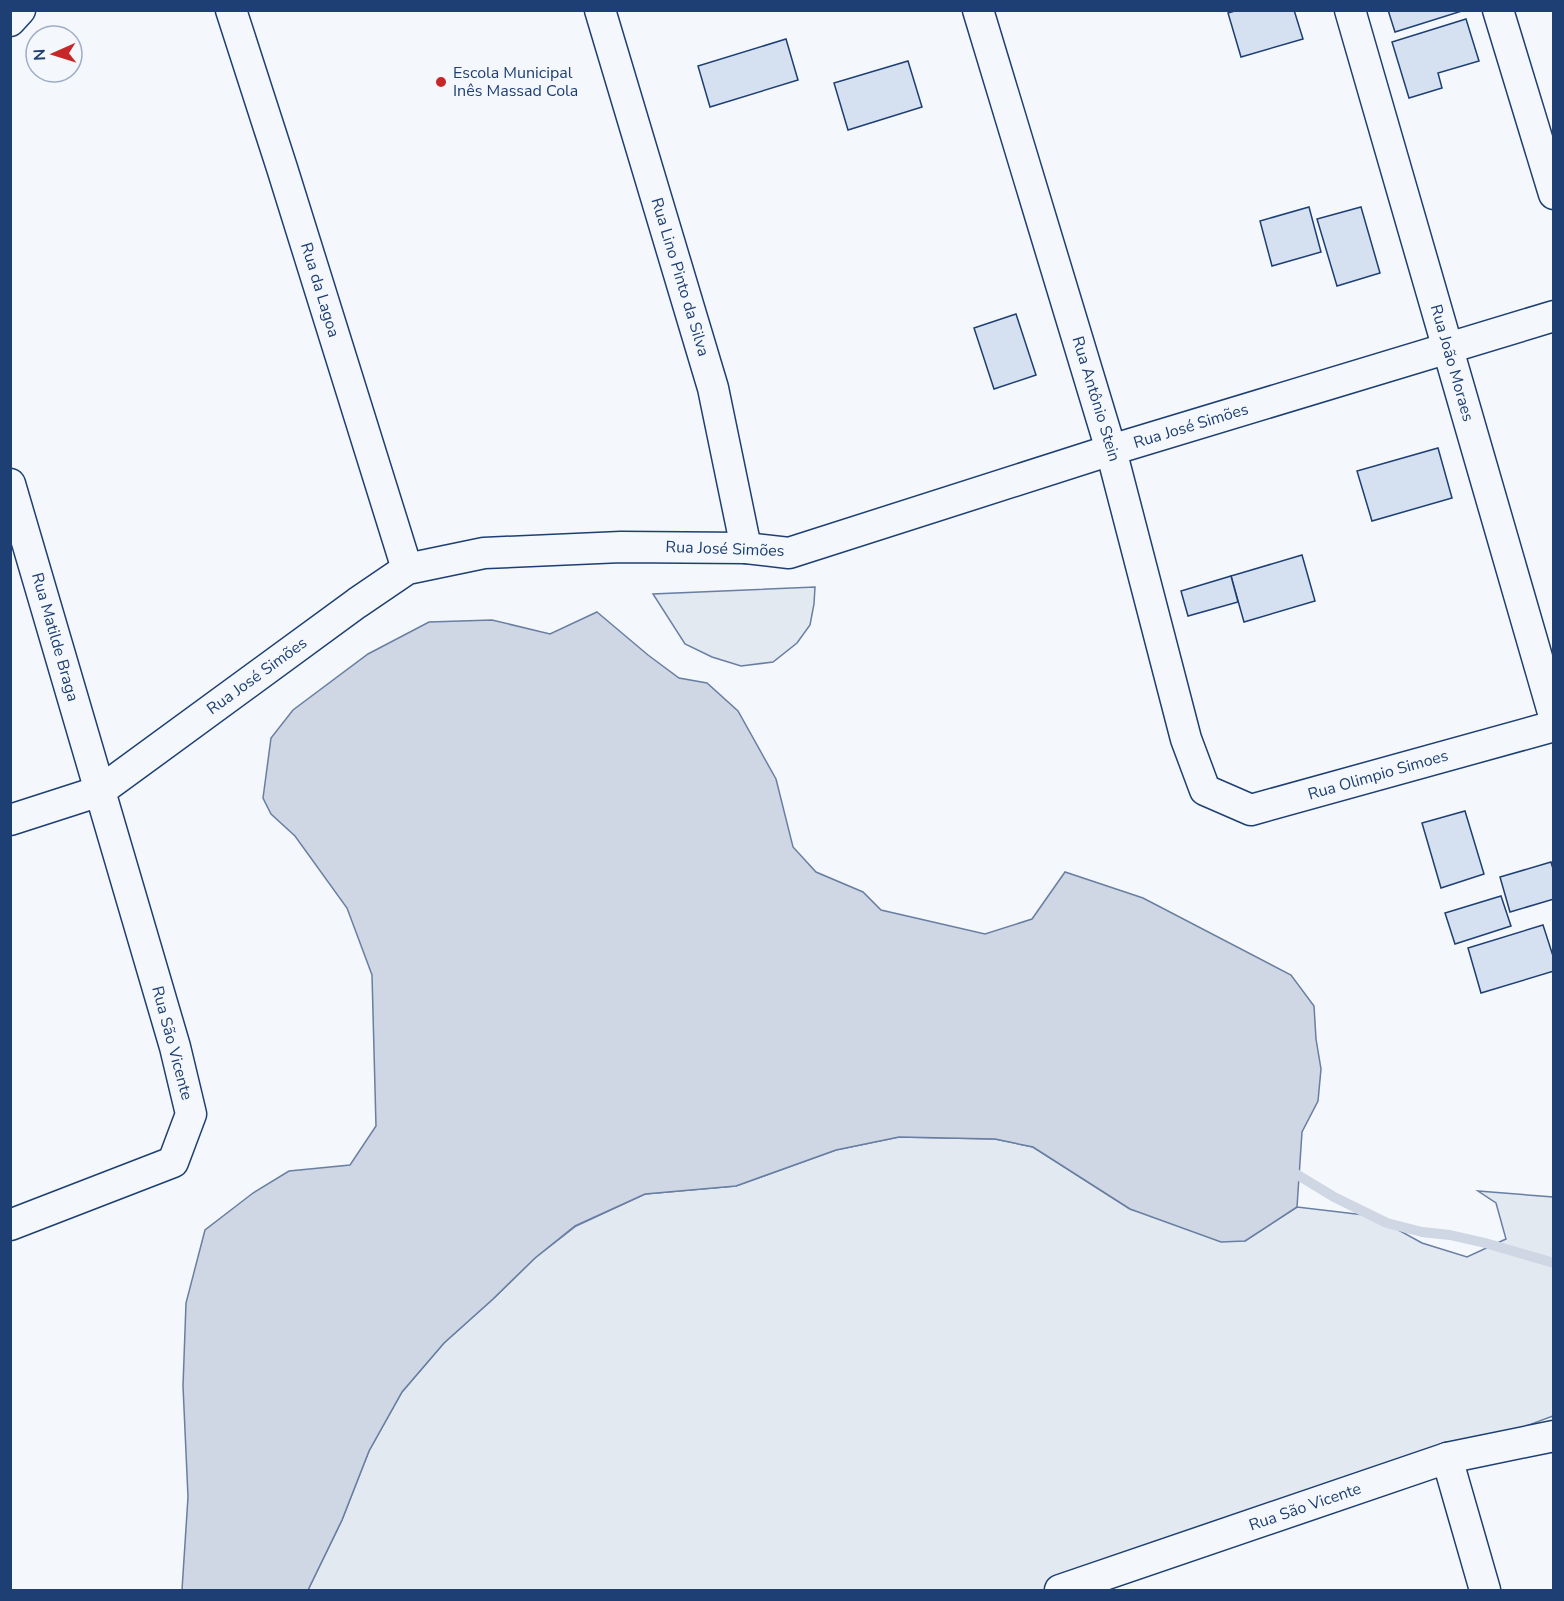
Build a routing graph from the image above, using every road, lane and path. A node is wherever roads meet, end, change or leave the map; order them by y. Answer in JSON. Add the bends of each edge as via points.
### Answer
{"nodes":[{"id":1,"x":20,"y":10,"type":"edge"},
{"id":2,"x":231,"y":10,"type":"edge"},
{"id":3,"x":600,"y":10,"type":"edge"},
{"id":4,"x":978,"y":10,"type":"edge"},
{"id":5,"x":1350,"y":10,"type":"edge"},
{"id":6,"x":1498,"y":10,"type":"edge"},
{"id":7,"x":10,"y":21,"type":"edge"},
{"id":8,"x":1554,"y":194,"type":"edge"},
{"id":9,"x":1554,"y":316,"type":"edge"},
{"id":10,"x":1447,"y":348,"type":"junction"},
{"id":11,"x":1111,"y":450,"type":"junction"},
{"id":12,"x":10,"y":484,"type":"edge"},
{"id":13,"x":746,"y":548,"type":"junction"},
{"id":14,"x":407,"y":570,"type":"junction"},
{"id":15,"x":1554,"y":716,"type":"edge"},
{"id":16,"x":1554,"y":726,"type":"edge"},
{"id":17,"x":1204,"y":790,"type":"joint"},
{"id":18,"x":100,"y":791,"type":"junction"},
{"id":19,"x":10,"y":820,"type":"edge"},
{"id":20,"x":10,"y":1225,"type":"edge"},
{"id":21,"x":1554,"y":1436,"type":"edge"},
{"id":22,"x":1447,"y":1458,"type":"junction"},
{"id":23,"x":1112,"y":1583,"type":"edge"},
{"id":24,"x":1060,"y":1590,"type":"edge"},
{"id":25,"x":1485,"y":1590,"type":"edge"}],
"edges":[{"from":1,"to":7,"type":"street"},
{"from":2,"to":14,"type":"street","name":"Rua da Lagoa"},
{"from":3,"to":13,"type":"street","name":"Rua Lino Pinto da Silva","via":[[713,388]]},
{"from":4,"to":11,"type":"street","name":"Rua Antônio Stein"},
{"from":5,"to":10,"type":"street","name":"Rua João Moraes"},
{"from":6,"to":8,"type":"street"},
{"from":9,"to":10,"type":"street","name":"Rua José Simões"},
{"from":10,"to":11,"type":"street","name":"Rua José Simões"},
{"from":10,"to":15,"type":"street","name":"Rua João Moraes"},
{"from":11,"to":13,"type":"street","name":"Rua José Simões","via":[[789,553]]},
{"from":11,"to":17,"type":"street","name":"Rua Antônio Stein","via":[[1186,739]]},
{"from":12,"to":18,"type":"street","name":"Rua Matilde Braga"},
{"from":13,"to":14,"type":"street","name":"Rua José Simões","via":[[621,547],[484,553]]},
{"from":14,"to":18,"type":"street","name":"Rua José Simões"},
{"from":16,"to":17,"type":"street","name":"Rua Olimpio Simoes","via":[[1251,810]]},
{"from":18,"to":19,"type":"street","name":"Rua José Simões"},
{"from":18,"to":20,"type":"street","name":"Rua São Vicente","via":[[191,1114],[173,1162]]},
{"from":21,"to":22,"type":"street","name":"Rua São Vicente"},
{"from":22,"to":23,"type":"street","name":"Rua São Vicente"},
{"from":22,"to":25,"type":"street"},
{"from":23,"to":24,"type":"street","name":"Rua São Vicente"}]}
